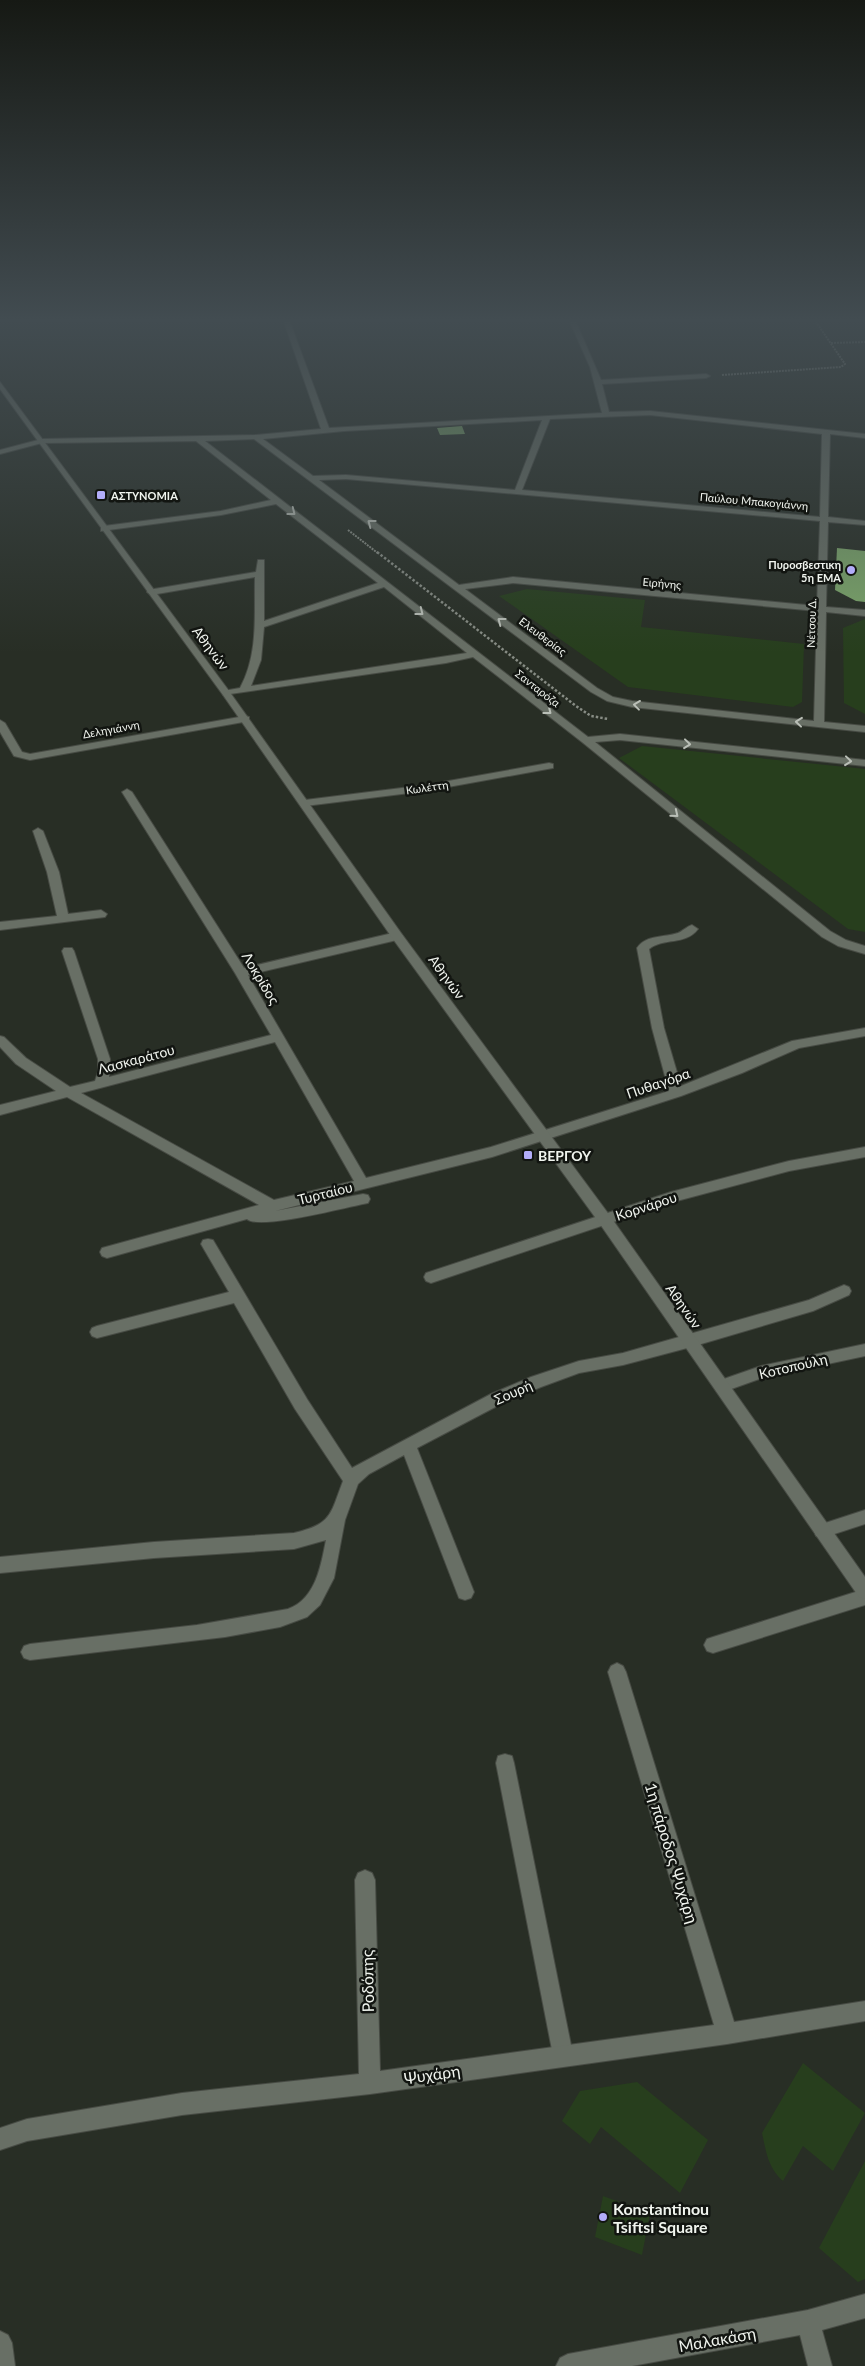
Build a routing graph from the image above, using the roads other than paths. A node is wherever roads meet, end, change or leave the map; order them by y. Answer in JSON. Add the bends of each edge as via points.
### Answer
{"nodes":[{"id":1,"x":35,"y":432,"type":"edge"},
{"id":2,"x":310,"y":432,"type":"edge"},
{"id":3,"x":540,"y":432,"type":"edge"},
{"id":4,"x":826,"y":432,"type":"edge"},
{"id":5,"x":830,"y":432,"type":"edge"},
{"id":6,"x":865,"y":436,"type":"edge"},
{"id":7,"x":256,"y":437,"type":"junction"},
{"id":8,"x":198,"y":439,"type":"junction"},
{"id":9,"x":44,"y":445,"type":"junction"},
{"id":10,"x":0,"y":452,"type":"edge"},
{"id":11,"x":311,"y":478,"type":"junction"},
{"id":12,"x":518,"y":491,"type":"junction"},
{"id":13,"x":278,"y":501,"type":"junction"},
{"id":14,"x":825,"y":519,"type":"junction"},
{"id":15,"x":865,"y":522,"type":"edge"},
{"id":16,"x":104,"y":529,"type":"junction"},
{"id":17,"x":260,"y":562,"type":"dead end"},
{"id":18,"x":259,"y":574,"type":"junction"},
{"id":19,"x":385,"y":584,"type":"junction"},
{"id":20,"x":457,"y":588,"type":"junction"},
{"id":21,"x":151,"y":592,"type":"junction"},
{"id":22,"x":823,"y":610,"type":"junction"},
{"id":23,"x":865,"y":614,"type":"edge"},
{"id":24,"x":260,"y":625,"type":"junction"},
{"id":25,"x":474,"y":654,"type":"junction"},
{"id":26,"x":244,"y":690,"type":"junction"},
{"id":27,"x":226,"y":693,"type":"junction"},
{"id":28,"x":245,"y":719,"type":"junction"},
{"id":29,"x":0,"y":723,"type":"edge"},
{"id":30,"x":819,"y":724,"type":"junction"},
{"id":31,"x":865,"y":729,"type":"edge"},
{"id":32,"x":586,"y":740,"type":"junction"},
{"id":33,"x":865,"y":763,"type":"edge"},
{"id":34,"x":549,"y":766,"type":"dead end"},
{"id":35,"x":128,"y":792,"type":"dead end"},
{"id":36,"x":304,"y":802,"type":"junction"},
{"id":37,"x":38,"y":831,"type":"dead end"},
{"id":38,"x":101,"y":914,"type":"dead end"},
{"id":39,"x":63,"y":918,"type":"junction"},
{"id":40,"x":0,"y":926,"type":"edge"},
{"id":41,"x":692,"y":929,"type":"dead end"},
{"id":42,"x":398,"y":936,"type":"junction"},
{"id":43,"x":865,"y":950,"type":"edge"},
{"id":44,"x":68,"y":951,"type":"dead end"},
{"id":45,"x":241,"y":973,"type":"junction"},
{"id":46,"x":865,"y":1032,"type":"edge"},
{"id":47,"x":279,"y":1037,"type":"junction"},
{"id":48,"x":0,"y":1040,"type":"edge"},
{"id":49,"x":100,"y":1084,"type":"junction"},
{"id":50,"x":68,"y":1092,"type":"junction"},
{"id":51,"x":676,"y":1093,"type":"junction"},
{"id":52,"x":0,"y":1110,"type":"edge"},
{"id":53,"x":544,"y":1136,"type":"junction"},
{"id":54,"x":865,"y":1152,"type":"edge"},
{"id":55,"x":362,"y":1184,"type":"junction"},
{"id":56,"x":363,"y":1199,"type":"dead end"},
{"id":57,"x":274,"y":1206,"type":"junction"},
{"id":58,"x":236,"y":1217,"type":"junction"},
{"id":59,"x":604,"y":1220,"type":"junction"},
{"id":60,"x":208,"y":1244,"type":"dead end"},
{"id":61,"x":107,"y":1252,"type":"dead end"},
{"id":62,"x":431,"y":1277,"type":"dead end"},
{"id":63,"x":844,"y":1292,"type":"dead end"},
{"id":64,"x":237,"y":1296,"type":"junction"},
{"id":65,"x":97,"y":1332,"type":"dead end"},
{"id":66,"x":691,"y":1341,"type":"junction"},
{"id":67,"x":865,"y":1350,"type":"edge"},
{"id":68,"x":723,"y":1386,"type":"junction"},
{"id":69,"x":408,"y":1446,"type":"junction"},
{"id":70,"x":351,"y":1480,"type":"junction"},
{"id":71,"x":865,"y":1517,"type":"edge"},
{"id":72,"x":337,"y":1520,"type":"junction"},
{"id":73,"x":822,"y":1531,"type":"junction"},
{"id":74,"x":0,"y":1565,"type":"edge"},
{"id":75,"x":865,"y":1591,"type":"edge"},
{"id":76,"x":465,"y":1592,"type":"dead end"},
{"id":77,"x":865,"y":1597,"type":"edge"},
{"id":78,"x":713,"y":1645,"type":"dead end"},
{"id":79,"x":30,"y":1652,"type":"dead end"},
{"id":80,"x":617,"y":1672,"type":"dead end"},
{"id":81,"x":505,"y":1763,"type":"dead end"},
{"id":82,"x":365,"y":1880,"type":"dead end"},
{"id":83,"x":865,"y":2011,"type":"edge"},
{"id":84,"x":727,"y":2034,"type":"junction"},
{"id":85,"x":563,"y":2055,"type":"junction"},
{"id":86,"x":370,"y":2083,"type":"junction"},
{"id":87,"x":0,"y":2139,"type":"edge"},
{"id":88,"x":865,"y":2306,"type":"edge"},
{"id":89,"x":808,"y":2322,"type":"junction"},
{"id":90,"x":0,"y":2343,"type":"edge"},
{"id":91,"x":3,"y":2366,"type":"edge"},
{"id":92,"x":568,"y":2366,"type":"edge"},
{"id":93,"x":820,"y":2366,"type":"edge"}],
"edges":[{"from":1,"to":9,"type":"street","name":"Αθηνών"},
{"from":2,"to":7,"type":"street"},
{"from":3,"to":12,"type":"street"},
{"from":4,"to":14,"type":"street","name":"Νέτσου Δ."},
{"from":5,"to":6,"type":"street"},
{"from":7,"to":8,"type":"street"},
{"from":7,"to":11,"type":"street","name":"Ελευθερίας"},
{"from":8,"to":9,"type":"street"},
{"from":8,"to":13,"type":"street","name":"Σανταρόζα"},
{"from":9,"to":10,"type":"street"},
{"from":9,"to":16,"type":"street","name":"Αθηνών"},
{"from":11,"to":12,"type":"street","name":"Παύλου Μπακογιάννη","via":[[346,477]]},
{"from":20,"to":11,"type":"street","name":"Ελευθερίας","one_way":true},
{"from":12,"to":14,"type":"street","name":"Παύλου Μπακογιάννη"},
{"from":13,"to":16,"type":"street","via":[[221,513]]},
{"from":13,"to":19,"type":"street","name":"Σανταρόζα","one_way":true},
{"from":14,"to":15,"type":"street","name":"Παύλου Μπακογιάννη"},
{"from":14,"to":22,"type":"street","name":"Νέτσου Δ."},
{"from":16,"to":21,"type":"street","name":"Αθηνών"},
{"from":17,"to":18,"type":"street"},
{"from":18,"to":21,"type":"street"},
{"from":18,"to":24,"type":"street"},
{"from":19,"to":24,"type":"street"},
{"from":19,"to":25,"type":"street","name":"Σανταρόζα","one_way":true},
{"from":20,"to":22,"type":"street","name":"Ειρήνης","via":[[513,580]]},
{"from":30,"to":20,"type":"street","name":"Ελευθερίας","one_way":true,"via":[[610,699]]},
{"from":21,"to":27,"type":"street","name":"Αθηνών"},
{"from":22,"to":23,"type":"street","name":"Ειρήνης"},
{"from":22,"to":30,"type":"street","name":"Νέτσου Δ."},
{"from":24,"to":26,"type":"street","via":[[253,672]]},
{"from":25,"to":26,"type":"street"},
{"from":25,"to":32,"type":"street","name":"Σανταρόζα","one_way":true},
{"from":26,"to":27,"type":"street"},
{"from":27,"to":28,"type":"street","name":"Αθηνών"},
{"from":28,"to":29,"type":"street","name":"Δεληγιάννη","via":[[30,757],[18,754]]},
{"from":28,"to":36,"type":"street","name":"Αθηνών"},
{"from":30,"to":31,"type":"street","name":"Ελευθερίας"},
{"from":32,"to":33,"type":"street","one_way":true,"via":[[620,737]]},
{"from":32,"to":43,"type":"street","name":"Σανταρόζα","one_way":true,"via":[[826,934]]},
{"from":34,"to":36,"type":"street","name":"Κωλέττη","via":[[426,788]]},
{"from":35,"to":45,"type":"street","name":"Λοκρίδος"},
{"from":36,"to":42,"type":"street","name":"Αθηνών"},
{"from":37,"to":39,"type":"street","via":[[53,872]]},
{"from":38,"to":39,"type":"street"},
{"from":39,"to":40,"type":"street"},
{"from":41,"to":51,"type":"street","via":[[688,934],[648,943],[643,948],[658,1028]]},
{"from":42,"to":45,"type":"street"},
{"from":42,"to":53,"type":"street","name":"Αθηνών"},
{"from":44,"to":49,"type":"street","via":[[104,1059]]},
{"from":45,"to":47,"type":"street","name":"Λοκρίδος"},
{"from":46,"to":51,"type":"street","name":"Πυθαγόρα","via":[[796,1044]]},
{"from":47,"to":49,"type":"street","name":"Λασκαράτου"},
{"from":47,"to":55,"type":"street","name":"Λοκρίδος"},
{"from":48,"to":50,"type":"street","via":[[21,1061]]},
{"from":49,"to":50,"type":"street","name":"Λασκαράτου"},
{"from":50,"to":52,"type":"street","name":"Λασκαράτου"},
{"from":50,"to":57,"type":"street"},
{"from":51,"to":53,"type":"street","name":"Πυθαγόρα"},
{"from":53,"to":55,"type":"street","name":"Τυρταίου"},
{"from":53,"to":59,"type":"street","name":"Αθηνών"},
{"from":54,"to":59,"type":"street","name":"Κορνάρου","via":[[789,1166],[671,1197]]},
{"from":55,"to":57,"type":"street","name":"Τυρταίου"},
{"from":56,"to":58,"type":"street","via":[[279,1216]]},
{"from":57,"to":58,"type":"street","name":"Τυρταίου"},
{"from":58,"to":61,"type":"street","name":"Τυρταίου"},
{"from":59,"to":62,"type":"street","name":"Κορνάρου"},
{"from":59,"to":66,"type":"street","name":"Αθηνών"},
{"from":60,"to":64,"type":"street"},
{"from":63,"to":66,"type":"street","name":"Σουρή","via":[[813,1305]]},
{"from":64,"to":65,"type":"street"},
{"from":64,"to":70,"type":"street"},
{"from":66,"to":68,"type":"street","name":"Αθηνών"},
{"from":66,"to":69,"type":"street","name":"Σουρή","via":[[579,1367],[536,1382],[496,1399]]},
{"from":67,"to":68,"type":"street","name":"Κοτοπούλη","via":[[761,1372]]},
{"from":68,"to":73,"type":"street","name":"Αθηνών"},
{"from":69,"to":70,"type":"street","name":"Σουρή","via":[[363,1469]]},
{"from":69,"to":76,"type":"street"},
{"from":70,"to":72,"type":"street"},
{"from":71,"to":73,"type":"street"},
{"from":72,"to":74,"type":"street","via":[[321,1534],[294,1542],[154,1550]]},
{"from":72,"to":79,"type":"street","via":[[330,1564],[321,1586],[306,1608],[281,1619]]},
{"from":73,"to":75,"type":"street","name":"Αθηνών"},
{"from":77,"to":78,"type":"street"},
{"from":80,"to":84,"type":"street","name":"1η πάροδος Ψυχάρη"},
{"from":81,"to":85,"type":"street"},
{"from":82,"to":86,"type":"street","name":"Ροδόπης"},
{"from":83,"to":84,"type":"street","name":"Ψυχάρη"},
{"from":84,"to":85,"type":"street","name":"Ψυχάρη"},
{"from":85,"to":86,"type":"street","name":"Ψυχάρη"},
{"from":86,"to":87,"type":"street","name":"Ψυχάρη","via":[[182,2104],[27,2130]]},
{"from":88,"to":89,"type":"street","name":"Μαλακάση"},
{"from":89,"to":92,"type":"street","name":"Μαλακάση"},
{"from":89,"to":93,"type":"street"},
{"from":90,"to":91,"type":"street"}]}
